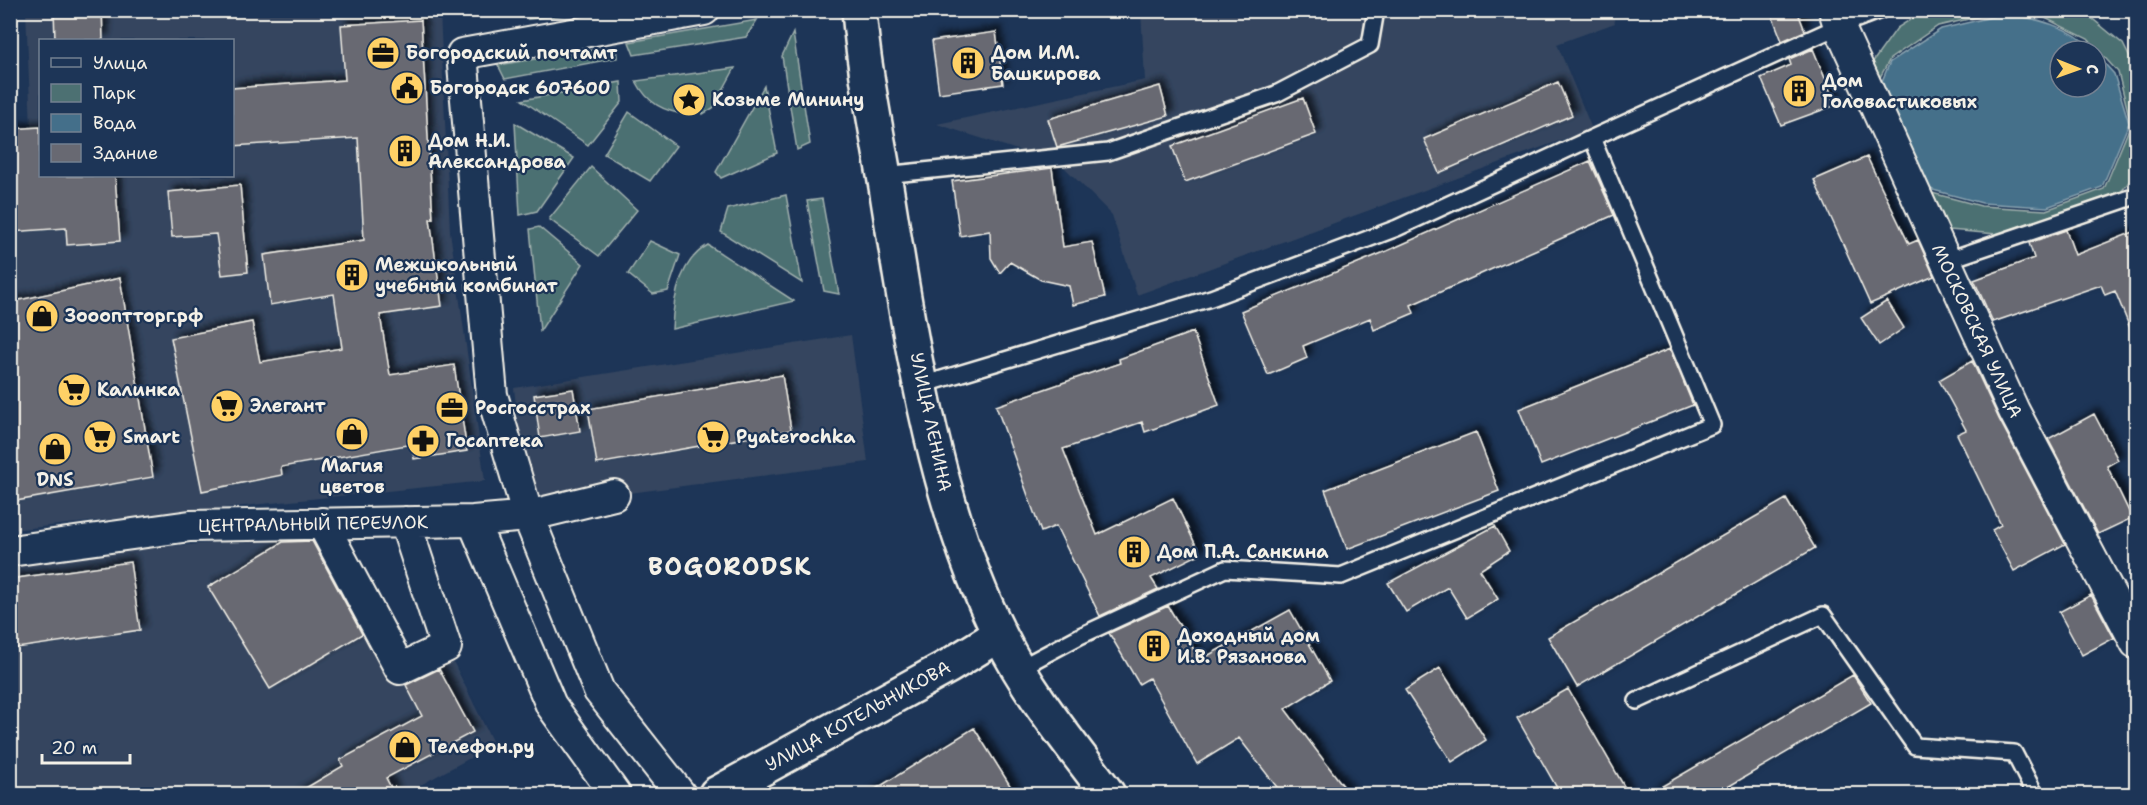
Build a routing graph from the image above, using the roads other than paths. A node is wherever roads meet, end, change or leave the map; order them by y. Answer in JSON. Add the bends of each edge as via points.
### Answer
{"nodes":[{"id":1,"x":704,"y":10,"type":"edge"},
{"id":2,"x":859,"y":10,"type":"edge"},
{"id":3,"x":1376,"y":10,"type":"edge"},
{"id":4,"x":1881,"y":10,"type":"edge"},
{"id":5,"x":1836,"y":18,"type":"edge"},
{"id":6,"x":1592,"y":138,"type":"junction"},
{"id":7,"x":884,"y":175,"type":"junction"},
{"id":8,"x":2136,"y":196,"type":"edge"},
{"id":9,"x":1942,"y":255,"type":"junction"},
{"id":10,"x":922,"y":385,"type":"junction"},
{"id":11,"x":614,"y":495,"type":"dead end"},
{"id":12,"x":528,"y":516,"type":"junction"},
{"id":13,"x":473,"y":521,"type":"junction"},
{"id":14,"x":405,"y":522,"type":"junction"},
{"id":15,"x":322,"y":523,"type":"junction"},
{"id":16,"x":10,"y":551,"type":"edge"},
{"id":17,"x":999,"y":635,"type":"junction"},
{"id":18,"x":2136,"y":643,"type":"edge"},
{"id":19,"x":1018,"y":669,"type":"junction"},
{"id":20,"x":1637,"y":701,"type":"dead end"},
{"id":21,"x":615,"y":795,"type":"edge"},
{"id":22,"x":680,"y":795,"type":"edge"},
{"id":23,"x":716,"y":795,"type":"edge"},
{"id":24,"x":1108,"y":795,"type":"edge"},
{"id":25,"x":2035,"y":795,"type":"edge"}],
"edges":[{"from":1,"to":12,"type":"street","via":[[462,54],[492,395]]},
{"from":2,"to":7,"type":"main road","name":"УЛИЦА ЛЕНИНА"},
{"from":3,"to":7,"type":"lane","via":[[1370,45],[1276,94],[1108,152]]},
{"from":4,"to":5,"type":"lane"},
{"from":5,"to":6,"type":"lane"},
{"from":5,"to":9,"type":"street","name":"МОСКОВСКАЯ УЛИЦА"},
{"from":6,"to":10,"type":"lane","via":[[1397,228],[1211,298]]},
{"from":6,"to":19,"type":"lane","via":[[1713,425],[1341,576],[1225,569]]},
{"from":7,"to":10,"type":"main road","name":"УЛИЦА ЛЕНИНА"},
{"from":8,"to":9,"type":"lane"},
{"from":9,"to":18,"type":"street","name":"МОСКОВСКАЯ УЛИЦА","via":[[2014,411]]},
{"from":10,"to":17,"type":"main road","name":"УЛИЦА ЛЕНИНА","via":[[958,537]]},
{"from":11,"to":12,"type":"street","name":"ЦЕНТРАЛЬНЫЙ ПЕРЕУЛОК"},
{"from":12,"to":13,"type":"street","name":"ЦЕНТРАЛЬНЫЙ ПЕРЕУЛОК"},
{"from":12,"to":22,"type":"street","via":[[599,691]]},
{"from":13,"to":14,"type":"street","name":"ЦЕНТРАЛЬНЫЙ ПЕРЕУЛОК"},
{"from":13,"to":21,"type":"street","via":[[551,705]]},
{"from":14,"to":15,"type":"street","name":"ЦЕНТРАЛЬНЫЙ ПЕРЕУЛОК"},
{"from":14,"to":15,"type":"street","via":[[446,647],[400,669]]},
{"from":15,"to":16,"type":"street","name":"ЦЕНТРАЛЬНЫЙ ПЕРЕУЛОК","via":[[190,526]]},
{"from":17,"to":19,"type":"main road","name":"УЛИЦА ЛЕНИНА"},
{"from":17,"to":23,"type":"main road","name":"УЛИЦА КОТЕЛЬНИКОВА"},
{"from":19,"to":24,"type":"main road","name":"УЛИЦА ЛЕНИНА"},
{"from":20,"to":25,"type":"lane","via":[[1823,615],[1915,746],[2014,753]]}]}
